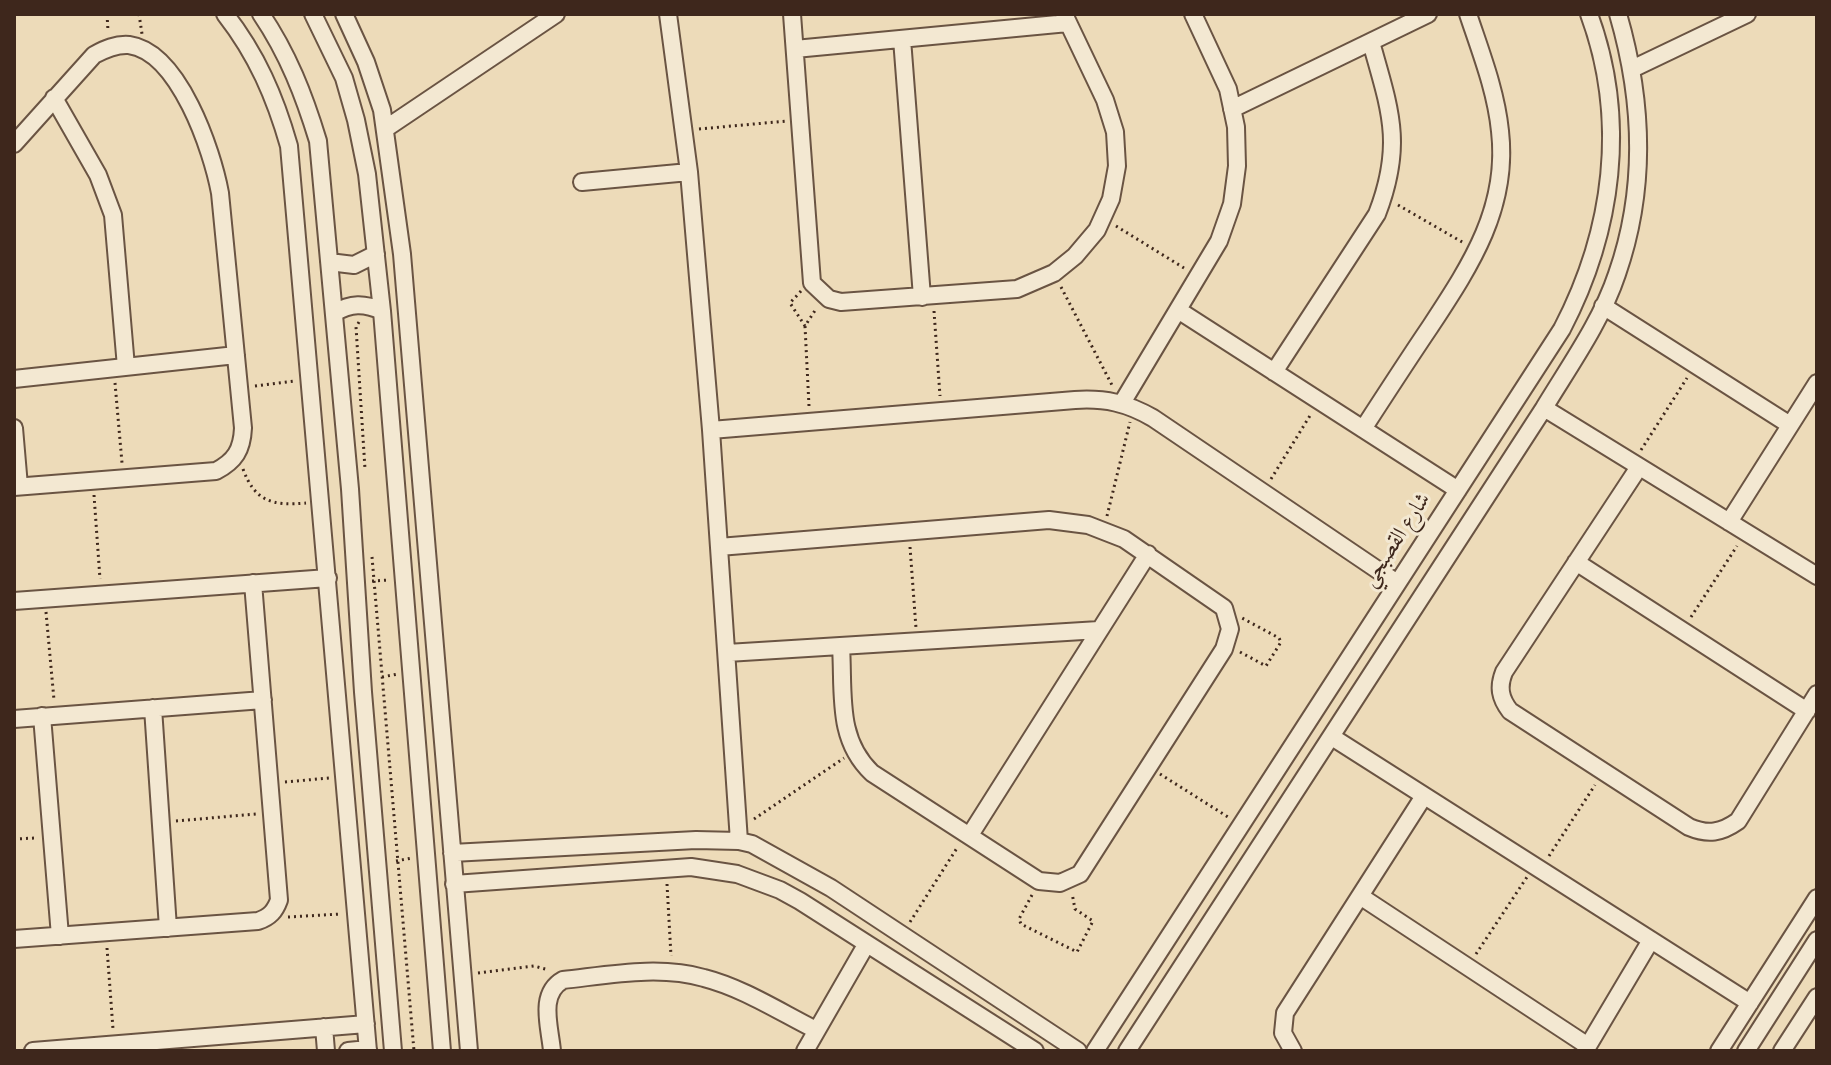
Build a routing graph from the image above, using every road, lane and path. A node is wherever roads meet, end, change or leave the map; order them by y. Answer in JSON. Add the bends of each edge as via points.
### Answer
{"nodes":[{"id":1,"x":225,"y":14,"type":"edge"},
{"id":2,"x":261,"y":14,"type":"edge"},
{"id":3,"x":313,"y":14,"type":"edge"},
{"id":4,"x":344,"y":14,"type":"edge"},
{"id":5,"x":556,"y":14,"type":"edge"},
{"id":6,"x":668,"y":14,"type":"edge"},
{"id":7,"x":792,"y":14,"type":"edge"},
{"id":8,"x":1193,"y":14,"type":"edge"},
{"id":9,"x":1428,"y":14,"type":"edge"},
{"id":10,"x":1468,"y":14,"type":"edge"},
{"id":11,"x":1589,"y":14,"type":"edge"},
{"id":12,"x":1618,"y":14,"type":"edge"},
{"id":13,"x":1747,"y":14,"type":"edge"},
{"id":14,"x":1066,"y":19,"type":"edge"},
{"id":15,"x":902,"y":39,"type":"junction"},
{"id":16,"x":1371,"y":42,"type":"junction"},
{"id":17,"x":795,"y":49,"type":"junction"},
{"id":18,"x":1632,"y":69,"type":"junction"},
{"id":19,"x":54,"y":98,"type":"junction"},
{"id":20,"x":1232,"y":109,"type":"junction"},
{"id":21,"x":382,"y":110,"type":"junction"},
{"id":22,"x":356,"y":120,"type":"junction"},
{"id":23,"x":800,"y":120,"type":"junction"},
{"id":24,"x":385,"y":129,"type":"junction"},
{"id":25,"x":683,"y":130,"type":"junction"},
{"id":26,"x":14,"y":144,"type":"edge"},
{"id":27,"x":689,"y":172,"type":"junction"},
{"id":28,"x":582,"y":182,"type":"dead end"},
{"id":29,"x":1383,"y":198,"type":"junction"},
{"id":30,"x":1102,"y":217,"type":"junction"},
{"id":31,"x":1478,"y":250,"type":"junction"},
{"id":32,"x":376,"y":254,"type":"junction"},
{"id":33,"x":329,"y":262,"type":"junction"},
{"id":34,"x":1054,"y":273,"type":"junction"},
{"id":35,"x":1198,"y":277,"type":"junction"},
{"id":36,"x":811,"y":281,"type":"junction"},
{"id":37,"x":927,"y":296,"type":"junction"},
{"id":38,"x":829,"y":299,"type":"junction"},
{"id":39,"x":1603,"y":306,"type":"junction"},
{"id":40,"x":1178,"y":310,"type":"junction"},
{"id":41,"x":382,"y":311,"type":"junction"},
{"id":42,"x":334,"y":313,"type":"junction"},
{"id":43,"x":365,"y":322,"type":"dead end"},
{"id":44,"x":805,"y":326,"type":"junction"},
{"id":45,"x":236,"y":355,"type":"junction"},
{"id":46,"x":1695,"y":365,"type":"junction"},
{"id":47,"x":120,"y":367,"type":"junction"},
{"id":48,"x":1274,"y":372,"type":"junction"},
{"id":49,"x":14,"y":379,"type":"edge"},
{"id":50,"x":310,"y":380,"type":"junction"},
{"id":51,"x":1817,"y":383,"type":"edge"},
{"id":52,"x":239,"y":387,"type":"junction"},
{"id":53,"x":1319,"y":401,"type":"junction"},
{"id":54,"x":1128,"y":405,"type":"junction"},
{"id":55,"x":1544,"y":408,"type":"junction"},
{"id":56,"x":941,"y":411,"type":"junction"},
{"id":57,"x":810,"y":421,"type":"junction"},
{"id":58,"x":1790,"y":425,"type":"junction"},
{"id":59,"x":14,"y":428,"type":"edge"},
{"id":60,"x":1363,"y":429,"type":"junction"},
{"id":61,"x":711,"y":430,"type":"junction"},
{"id":62,"x":237,"y":455,"type":"junction"},
{"id":63,"x":1636,"y":465,"type":"junction"},
{"id":64,"x":366,"y":470,"type":"dead end"},
{"id":65,"x":124,"y":479,"type":"junction"},
{"id":66,"x":93,"y":481,"type":"junction"},
{"id":67,"x":17,"y":486,"type":"edge"},
{"id":68,"x":350,"y":489,"type":"junction"},
{"id":69,"x":1458,"y":490,"type":"junction"},
{"id":70,"x":1263,"y":492,"type":"junction"},
{"id":71,"x":321,"y":497,"type":"junction"},
{"id":72,"x":1729,"y":522,"type":"junction"},
{"id":73,"x":1104,"y":531,"type":"junction"},
{"id":74,"x":908,"y":532,"type":"junction"},
{"id":75,"x":1746,"y":532,"type":"junction"},
{"id":76,"x":371,"y":545,"type":"dead end"},
{"id":77,"x":719,"y":547,"type":"junction"},
{"id":78,"x":1148,"y":554,"type":"junction"},
{"id":79,"x":427,"y":555,"type":"junction"},
{"id":80,"x":401,"y":560,"type":"junction"},
{"id":81,"x":1576,"y":562,"type":"junction"},
{"id":82,"x":1817,"y":576,"type":"edge"},
{"id":83,"x":328,"y":578,"type":"junction"},
{"id":84,"x":402,"y":579,"type":"junction"},
{"id":85,"x":365,"y":582,"type":"junction"},
{"id":86,"x":253,"y":583,"type":"junction"},
{"id":87,"x":1397,"y":583,"type":"junction"},
{"id":88,"x":101,"y":595,"type":"junction"},
{"id":89,"x":45,"y":599,"type":"junction"},
{"id":90,"x":14,"y":601,"type":"edge"},
{"id":91,"x":1224,"y":608,"type":"junction"},
{"id":92,"x":1099,"y":630,"type":"junction"},
{"id":93,"x":1682,"y":630,"type":"junction"},
{"id":94,"x":917,"y":642,"type":"junction"},
{"id":95,"x":1226,"y":644,"type":"junction"},
{"id":96,"x":841,"y":646,"type":"junction"},
{"id":97,"x":727,"y":653,"type":"junction"},
{"id":98,"x":1345,"y":666,"type":"junction"},
{"id":99,"x":410,"y":673,"type":"junction"},
{"id":100,"x":381,"y":677,"type":"junction"},
{"id":101,"x":1368,"y":681,"type":"junction"},
{"id":102,"x":363,"y":686,"type":"junction"},
{"id":103,"x":1817,"y":694,"type":"edge"},
{"id":104,"x":338,"y":695,"type":"junction"},
{"id":105,"x":263,"y":700,"type":"junction"},
{"id":106,"x":153,"y":708,"type":"junction"},
{"id":107,"x":1807,"y":711,"type":"junction"},
{"id":108,"x":48,"y":716,"type":"junction"},
{"id":109,"x":14,"y":719,"type":"edge"},
{"id":110,"x":1332,"y":737,"type":"junction"},
{"id":111,"x":853,"y":751,"type":"junction"},
{"id":112,"x":1149,"y":767,"type":"junction"},
{"id":113,"x":1603,"y":772,"type":"junction"},
{"id":114,"x":345,"y":777,"type":"junction"},
{"id":115,"x":269,"y":784,"type":"junction"},
{"id":116,"x":1424,"y":796,"type":"junction"},
{"id":117,"x":272,"y":813,"type":"junction"},
{"id":118,"x":161,"y":823,"type":"junction"},
{"id":119,"x":1241,"y":826,"type":"junction"},
{"id":120,"x":969,"y":834,"type":"junction"},
{"id":121,"x":739,"y":835,"type":"junction"},
{"id":122,"x":52,"y":836,"type":"junction"},
{"id":123,"x":14,"y":839,"type":"edge"},
{"id":124,"x":500,"y":851,"type":"junction"},
{"id":125,"x":452,"y":853,"type":"junction"},
{"id":126,"x":425,"y":857,"type":"junction"},
{"id":127,"x":397,"y":860,"type":"junction"},
{"id":128,"x":377,"y":863,"type":"junction"},
{"id":129,"x":666,"y":868,"type":"junction"},
{"id":130,"x":1538,"y":868,"type":"junction"},
{"id":131,"x":502,"y":880,"type":"junction"},
{"id":132,"x":1071,"y":880,"type":"junction"},
{"id":133,"x":1039,"y":881,"type":"junction"},
{"id":134,"x":454,"y":884,"type":"junction"},
{"id":135,"x":1360,"y":896,"type":"junction"},
{"id":136,"x":1817,"y":898,"type":"edge"},
{"id":137,"x":356,"y":913,"type":"junction"},
{"id":138,"x":272,"y":914,"type":"junction"},
{"id":139,"x":168,"y":928,"type":"junction"},
{"id":140,"x":105,"y":932,"type":"junction"},
{"id":141,"x":901,"y":935,"type":"junction"},
{"id":142,"x":60,"y":936,"type":"junction"},
{"id":143,"x":14,"y":939,"type":"edge"},
{"id":144,"x":1651,"y":940,"type":"junction"},
{"id":145,"x":1817,"y":940,"type":"edge"},
{"id":146,"x":866,"y":945,"type":"junction"},
{"id":147,"x":1467,"y":967,"type":"junction"},
{"id":148,"x":672,"y":972,"type":"junction"},
{"id":149,"x":462,"y":974,"type":"junction"},
{"id":150,"x":563,"y":980,"type":"junction"},
{"id":151,"x":976,"y":982,"type":"junction"},
{"id":152,"x":1817,"y":997,"type":"edge"},
{"id":153,"x":1750,"y":1003,"type":"junction"},
{"id":154,"x":972,"y":1009,"type":"junction"},
{"id":155,"x":1118,"y":1016,"type":"junction"},
{"id":156,"x":466,"y":1020,"type":"junction"},
{"id":157,"x":366,"y":1024,"type":"junction"},
{"id":158,"x":439,"y":1024,"type":"junction"},
{"id":159,"x":324,"y":1027,"type":"junction"},
{"id":160,"x":412,"y":1029,"type":"junction"},
{"id":161,"x":816,"y":1030,"type":"junction"},
{"id":162,"x":1141,"y":1030,"type":"junction"},
{"id":163,"x":391,"y":1032,"type":"junction"},
{"id":164,"x":114,"y":1044,"type":"junction"},
{"id":165,"x":1586,"y":1049,"type":"edge"},
{"id":166,"x":368,"y":1050,"type":"edge"},
{"id":167,"x":33,"y":1051,"type":"edge"},
{"id":168,"x":326,"y":1051,"type":"edge"},
{"id":169,"x":348,"y":1051,"type":"edge"},
{"id":170,"x":393,"y":1051,"type":"edge"},
{"id":171,"x":414,"y":1051,"type":"edge"},
{"id":172,"x":442,"y":1051,"type":"edge"},
{"id":173,"x":469,"y":1051,"type":"edge"},
{"id":174,"x":552,"y":1051,"type":"edge"},
{"id":175,"x":805,"y":1051,"type":"edge"},
{"id":176,"x":1035,"y":1051,"type":"edge"},
{"id":177,"x":1078,"y":1051,"type":"edge"},
{"id":178,"x":1095,"y":1051,"type":"edge"},
{"id":179,"x":1127,"y":1051,"type":"edge"},
{"id":180,"x":1293,"y":1051,"type":"edge"},
{"id":181,"x":1719,"y":1051,"type":"edge"},
{"id":182,"x":1746,"y":1051,"type":"edge"},
{"id":183,"x":1782,"y":1051,"type":"edge"}],
"edges":[{"from":1,"to":50,"type":"street","via":[[264,74],[289,146]]},
{"from":2,"to":33,"type":"street","via":[[290,62],[318,141]]},
{"from":3,"to":22,"type":"street","via":[[344,78]]},
{"from":4,"to":21,"type":"street"},
{"from":5,"to":24,"type":"street"},
{"from":6,"to":25,"type":"street"},
{"from":7,"to":17,"type":"street"},
{"from":8,"to":20,"type":"street"},
{"from":9,"to":16,"type":"street"},
{"from":10,"to":31,"type":"street","via":[[1501,134],[1493,213]]},
{"from":11,"to":69,"type":"street","name":"شارع القصبجي","via":[[1601,53],[1611,123],[1601,229],[1562,329]]},
{"from":12,"to":18,"type":"street"},
{"from":13,"to":18,"type":"street"},
{"from":14,"to":15,"type":"street"},
{"from":14,"to":30,"type":"street","via":[[1115,132],[1117,166]]},
{"from":15,"to":17,"type":"street"},
{"from":15,"to":37,"type":"street"},
{"from":16,"to":20,"type":"street"},
{"from":16,"to":29,"type":"street","via":[[1392,120],[1392,159]]},
{"from":17,"to":23,"type":"street"},
{"from":18,"to":39,"type":"street","via":[[1639,124],[1636,189],[1628,238]]},
{"from":19,"to":26,"type":"street"},
{"from":19,"to":45,"type":"street","via":[[94,55],[110,47],[145,49],[161,62],[188,101],[210,151],[220,193]]},
{"from":19,"to":47,"type":"street","via":[[98,175],[113,215]]},
{"from":20,"to":35,"type":"street","via":[[1237,166],[1232,204]]},
{"from":21,"to":22,"type":"street"},
{"from":21,"to":24,"type":"street"},
{"from":22,"to":32,"type":"street"},
{"from":23,"to":25,"type":"path"},
{"from":23,"to":36,"type":"street"},
{"from":24,"to":79,"type":"street","via":[[409,310]]},
{"from":25,"to":27,"type":"street"},
{"from":27,"to":28,"type":"street"},
{"from":27,"to":61,"type":"street"},
{"from":29,"to":31,"type":"path"},
{"from":29,"to":48,"type":"street"},
{"from":30,"to":34,"type":"street","via":[[1075,256]]},
{"from":30,"to":35,"type":"path"},
{"from":31,"to":60,"type":"street"},
{"from":32,"to":33,"type":"street","via":[[354,265]]},
{"from":32,"to":41,"type":"street"},
{"from":33,"to":42,"type":"street"},
{"from":34,"to":37,"type":"street","via":[[1017,289]]},
{"from":34,"to":54,"type":"path"},
{"from":35,"to":40,"type":"street"},
{"from":36,"to":38,"type":"street"},
{"from":36,"to":44,"type":"path","via":[[790,302]]},
{"from":37,"to":38,"type":"street"},
{"from":37,"to":56,"type":"path"},
{"from":38,"to":44,"type":"path"},
{"from":39,"to":46,"type":"street"},
{"from":39,"to":55,"type":"street"},
{"from":40,"to":48,"type":"street"},
{"from":40,"to":54,"type":"street"},
{"from":41,"to":42,"type":"street","via":[[357,304]]},
{"from":41,"to":80,"type":"street"},
{"from":42,"to":68,"type":"street"},
{"from":43,"to":64,"type":"path","via":[[356,327]]},
{"from":44,"to":57,"type":"path"},
{"from":45,"to":47,"type":"street"},
{"from":45,"to":52,"type":"street"},
{"from":46,"to":58,"type":"street"},
{"from":46,"to":63,"type":"path"},
{"from":47,"to":49,"type":"street"},
{"from":47,"to":65,"type":"path"},
{"from":48,"to":53,"type":"street"},
{"from":50,"to":52,"type":"path"},
{"from":50,"to":71,"type":"street"},
{"from":51,"to":58,"type":"street"},
{"from":52,"to":62,"type":"street","via":[[243,442]]},
{"from":53,"to":60,"type":"street"},
{"from":53,"to":70,"type":"path"},
{"from":54,"to":56,"type":"street","via":[[1095,398]]},
{"from":54,"to":70,"type":"street"},
{"from":54,"to":73,"type":"path"},
{"from":55,"to":63,"type":"street"},
{"from":55,"to":101,"type":"street"},
{"from":56,"to":57,"type":"street"},
{"from":57,"to":61,"type":"street"},
{"from":58,"to":72,"type":"street"},
{"from":59,"to":67,"type":"street"},
{"from":60,"to":69,"type":"street"},
{"from":61,"to":77,"type":"street"},
{"from":62,"to":65,"type":"street","via":[[216,471]]},
{"from":62,"to":71,"type":"path","via":[[249,486],[266,500],[282,505]]},
{"from":63,"to":72,"type":"street"},
{"from":63,"to":81,"type":"street"},
{"from":65,"to":66,"type":"street"},
{"from":66,"to":67,"type":"street"},
{"from":66,"to":88,"type":"path"},
{"from":68,"to":71,"type":"street"},
{"from":68,"to":85,"type":"street"},
{"from":69,"to":87,"type":"street","name":"شارع القصبجي"},
{"from":70,"to":87,"type":"street"},
{"from":71,"to":83,"type":"street"},
{"from":72,"to":75,"type":"street"},
{"from":73,"to":74,"type":"street","via":[[1049,520]]},
{"from":73,"to":78,"type":"street"},
{"from":74,"to":77,"type":"street"},
{"from":74,"to":94,"type":"path"},
{"from":75,"to":82,"type":"street"},
{"from":75,"to":93,"type":"path"},
{"from":76,"to":85,"type":"path"},
{"from":77,"to":97,"type":"street"},
{"from":78,"to":91,"type":"street"},
{"from":78,"to":92,"type":"street"},
{"from":79,"to":80,"type":"street"},
{"from":79,"to":125,"type":"street"},
{"from":80,"to":84,"type":"street"},
{"from":81,"to":93,"type":"street"},
{"from":81,"to":113,"type":"street","via":[[1504,672],[1500,693],[1510,711]]},
{"from":83,"to":86,"type":"street"},
{"from":83,"to":104,"type":"street"},
{"from":84,"to":85,"type":"path"},
{"from":84,"to":99,"type":"street"},
{"from":85,"to":100,"type":"path"},
{"from":85,"to":102,"type":"street"},
{"from":86,"to":88,"type":"street"},
{"from":86,"to":105,"type":"street"},
{"from":87,"to":98,"type":"street","name":"شارع القصبجي"},
{"from":88,"to":89,"type":"street"},
{"from":89,"to":90,"type":"street"},
{"from":89,"to":108,"type":"path"},
{"from":91,"to":95,"type":"street","via":[[1230,629]]},
{"from":91,"to":95,"type":"path","via":[[1281,642],[1266,666]]},
{"from":92,"to":94,"type":"street"},
{"from":92,"to":120,"type":"street"},
{"from":93,"to":107,"type":"street"},
{"from":94,"to":96,"type":"street"},
{"from":95,"to":112,"type":"street"},
{"from":96,"to":97,"type":"street"},
{"from":96,"to":111,"type":"street","via":[[846,731]]},
{"from":97,"to":121,"type":"street"},
{"from":98,"to":101,"type":"street"},
{"from":98,"to":119,"type":"street","name":"شارع القصبجي"},
{"from":99,"to":100,"type":"path"},
{"from":99,"to":126,"type":"street"},
{"from":100,"to":102,"type":"path"},
{"from":100,"to":127,"type":"path"},
{"from":101,"to":110,"type":"street"},
{"from":102,"to":104,"type":"street"},
{"from":102,"to":128,"type":"street"},
{"from":103,"to":107,"type":"street"},
{"from":104,"to":114,"type":"street"},
{"from":105,"to":106,"type":"street"},
{"from":105,"to":115,"type":"street"},
{"from":106,"to":108,"type":"street"},
{"from":106,"to":118,"type":"street"},
{"from":107,"to":113,"type":"street","via":[[1738,821],[1726,830],[1701,832],[1689,827]]},
{"from":108,"to":109,"type":"street"},
{"from":108,"to":122,"type":"street"},
{"from":110,"to":116,"type":"street"},
{"from":110,"to":162,"type":"street"},
{"from":111,"to":120,"type":"street","via":[[872,773]]},
{"from":111,"to":121,"type":"path"},
{"from":112,"to":119,"type":"path"},
{"from":112,"to":132,"type":"street"},
{"from":113,"to":130,"type":"path"},
{"from":114,"to":115,"type":"path"},
{"from":114,"to":137,"type":"street"},
{"from":115,"to":117,"type":"street"},
{"from":116,"to":130,"type":"street"},
{"from":116,"to":135,"type":"street"},
{"from":117,"to":118,"type":"path"},
{"from":117,"to":138,"type":"street","via":[[279,900]]},
{"from":118,"to":139,"type":"street"},
{"from":119,"to":155,"type":"street","name":"شارع القصبجي"},
{"from":120,"to":133,"type":"street"},
{"from":120,"to":141,"type":"path"},
{"from":121,"to":124,"type":"street"},
{"from":121,"to":141,"type":"street"},
{"from":122,"to":123,"type":"path"},
{"from":122,"to":142,"type":"street"},
{"from":124,"to":125,"type":"street"},
{"from":124,"to":131,"type":"street"},
{"from":125,"to":134,"type":"street"},
{"from":126,"to":127,"type":"path"},
{"from":126,"to":158,"type":"street"},
{"from":127,"to":128,"type":"path"},
{"from":127,"to":160,"type":"path"},
{"from":128,"to":163,"type":"street"},
{"from":129,"to":131,"type":"street"},
{"from":129,"to":146,"type":"street","via":[[714,869],[759,881]]},
{"from":129,"to":148,"type":"path"},
{"from":130,"to":144,"type":"street"},
{"from":130,"to":147,"type":"path"},
{"from":131,"to":134,"type":"street"},
{"from":132,"to":133,"type":"street"},
{"from":132,"to":133,"type":"path","via":[[1074,907],[1093,921],[1077,952],[1021,924]]},
{"from":134,"to":149,"type":"street"},
{"from":135,"to":147,"type":"street"},
{"from":135,"to":180,"type":"street","via":[[1285,1013],[1283,1033]]},
{"from":136,"to":153,"type":"street"},
{"from":137,"to":138,"type":"path","via":[[296,918]]},
{"from":137,"to":157,"type":"street"},
{"from":138,"to":139,"type":"street","via":[[258,921]]},
{"from":139,"to":140,"type":"street"},
{"from":140,"to":142,"type":"street"},
{"from":140,"to":164,"type":"path"},
{"from":141,"to":151,"type":"street"},
{"from":142,"to":143,"type":"street"},
{"from":144,"to":153,"type":"street"},
{"from":144,"to":165,"type":"street"},
{"from":145,"to":182,"type":"street"},
{"from":146,"to":154,"type":"street"},
{"from":146,"to":161,"type":"street"},
{"from":147,"to":165,"type":"street"},
{"from":148,"to":150,"type":"street"},
{"from":148,"to":161,"type":"street","via":[[704,977]]},
{"from":149,"to":150,"type":"path","via":[[534,966]]},
{"from":149,"to":156,"type":"street"},
{"from":150,"to":174,"type":"street","via":[[547,997]]},
{"from":151,"to":154,"type":"street"},
{"from":151,"to":177,"type":"street"},
{"from":152,"to":183,"type":"street"},
{"from":153,"to":181,"type":"street"},
{"from":154,"to":176,"type":"street"},
{"from":155,"to":162,"type":"street"},
{"from":155,"to":178,"type":"street","name":"شارع القصبجي"},
{"from":156,"to":158,"type":"street"},
{"from":156,"to":173,"type":"street"},
{"from":157,"to":159,"type":"street"},
{"from":157,"to":166,"type":"street"},
{"from":158,"to":160,"type":"path"},
{"from":158,"to":172,"type":"street"},
{"from":159,"to":164,"type":"street"},
{"from":159,"to":168,"type":"street"},
{"from":160,"to":163,"type":"path"},
{"from":160,"to":171,"type":"path"},
{"from":161,"to":175,"type":"street"},
{"from":162,"to":179,"type":"street"},
{"from":163,"to":170,"type":"street"},
{"from":164,"to":167,"type":"street"},
{"from":166,"to":169,"type":"street"}]}
